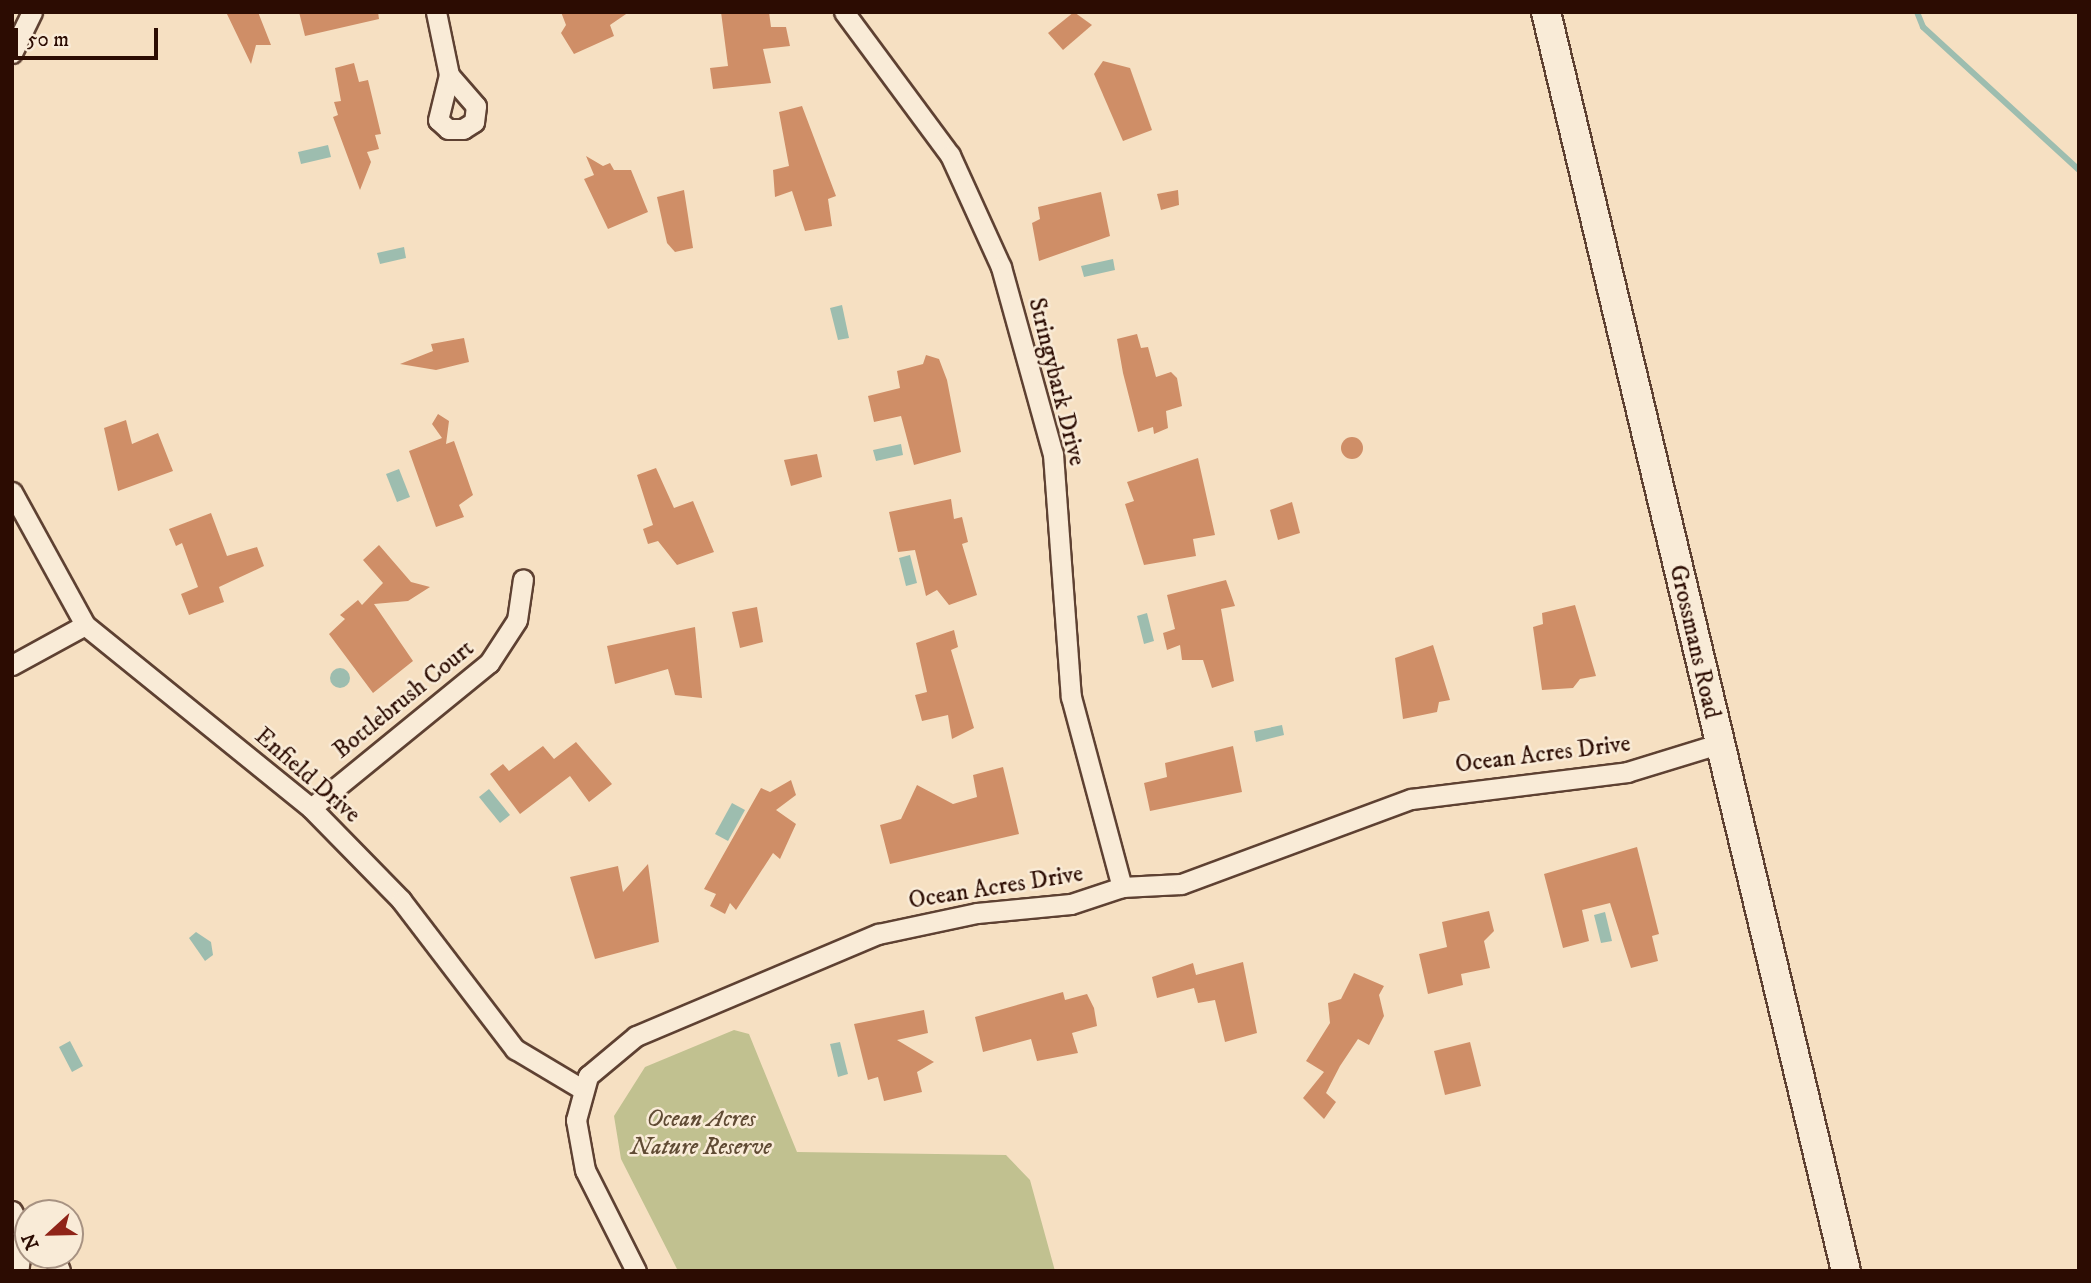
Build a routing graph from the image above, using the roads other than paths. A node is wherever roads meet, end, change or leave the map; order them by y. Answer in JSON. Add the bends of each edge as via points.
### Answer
{"nodes":[{"id":1,"x":32,"y":12,"type":"edge"},
{"id":2,"x":436,"y":12,"type":"edge"},
{"id":3,"x":844,"y":12,"type":"edge"},
{"id":4,"x":1546,"y":12,"type":"edge"},
{"id":5,"x":12,"y":53,"type":"edge"},
{"id":6,"x":449,"y":75,"type":"dead end"},
{"id":7,"x":12,"y":492,"type":"edge"},
{"id":8,"x":523,"y":579,"type":"dead end"},
{"id":9,"x":85,"y":625,"type":"junction"},
{"id":10,"x":12,"y":665,"type":"edge"},
{"id":11,"x":1718,"y":744,"type":"junction"},
{"id":12,"x":311,"y":808,"type":"junction"},
{"id":13,"x":1122,"y":887,"type":"junction"},
{"id":14,"x":582,"y":1089,"type":"junction"},
{"id":15,"x":636,"y":1271,"type":"edge"},
{"id":16,"x":1846,"y":1271,"type":"edge"}],
"edges":[{"from":1,"to":5,"type":"street"},
{"from":2,"to":6,"type":"street"},
{"from":3,"to":13,"type":"street","name":"Stringybark Drive","via":[[950,155],[1001,267],[1053,454],[1071,697]]},
{"from":4,"to":11,"type":"street","name":"Grossmans Road"},
{"from":7,"to":9,"type":"street","name":"Enfield Drive"},
{"from":8,"to":12,"type":"street","name":"Bottlebrush Court","via":[[517,620],[489,663]]},
{"from":9,"to":10,"type":"street"},
{"from":9,"to":12,"type":"street","name":"Enfield Drive"},
{"from":11,"to":13,"type":"street","name":"Ocean Acres Drive","via":[[1627,772],[1411,799],[1210,876],[1159,888]]},
{"from":11,"to":16,"type":"street","name":"Grossmans Road"},
{"from":12,"to":14,"type":"street","name":"Enfield Drive","via":[[401,900],[515,1049]]},
{"from":13,"to":14,"type":"street","name":"Ocean Acres Drive","via":[[1071,904],[976,913],[878,934],[636,1037],[601,1061]]},
{"from":14,"to":15,"type":"street","via":[[580,1152]]}]}
